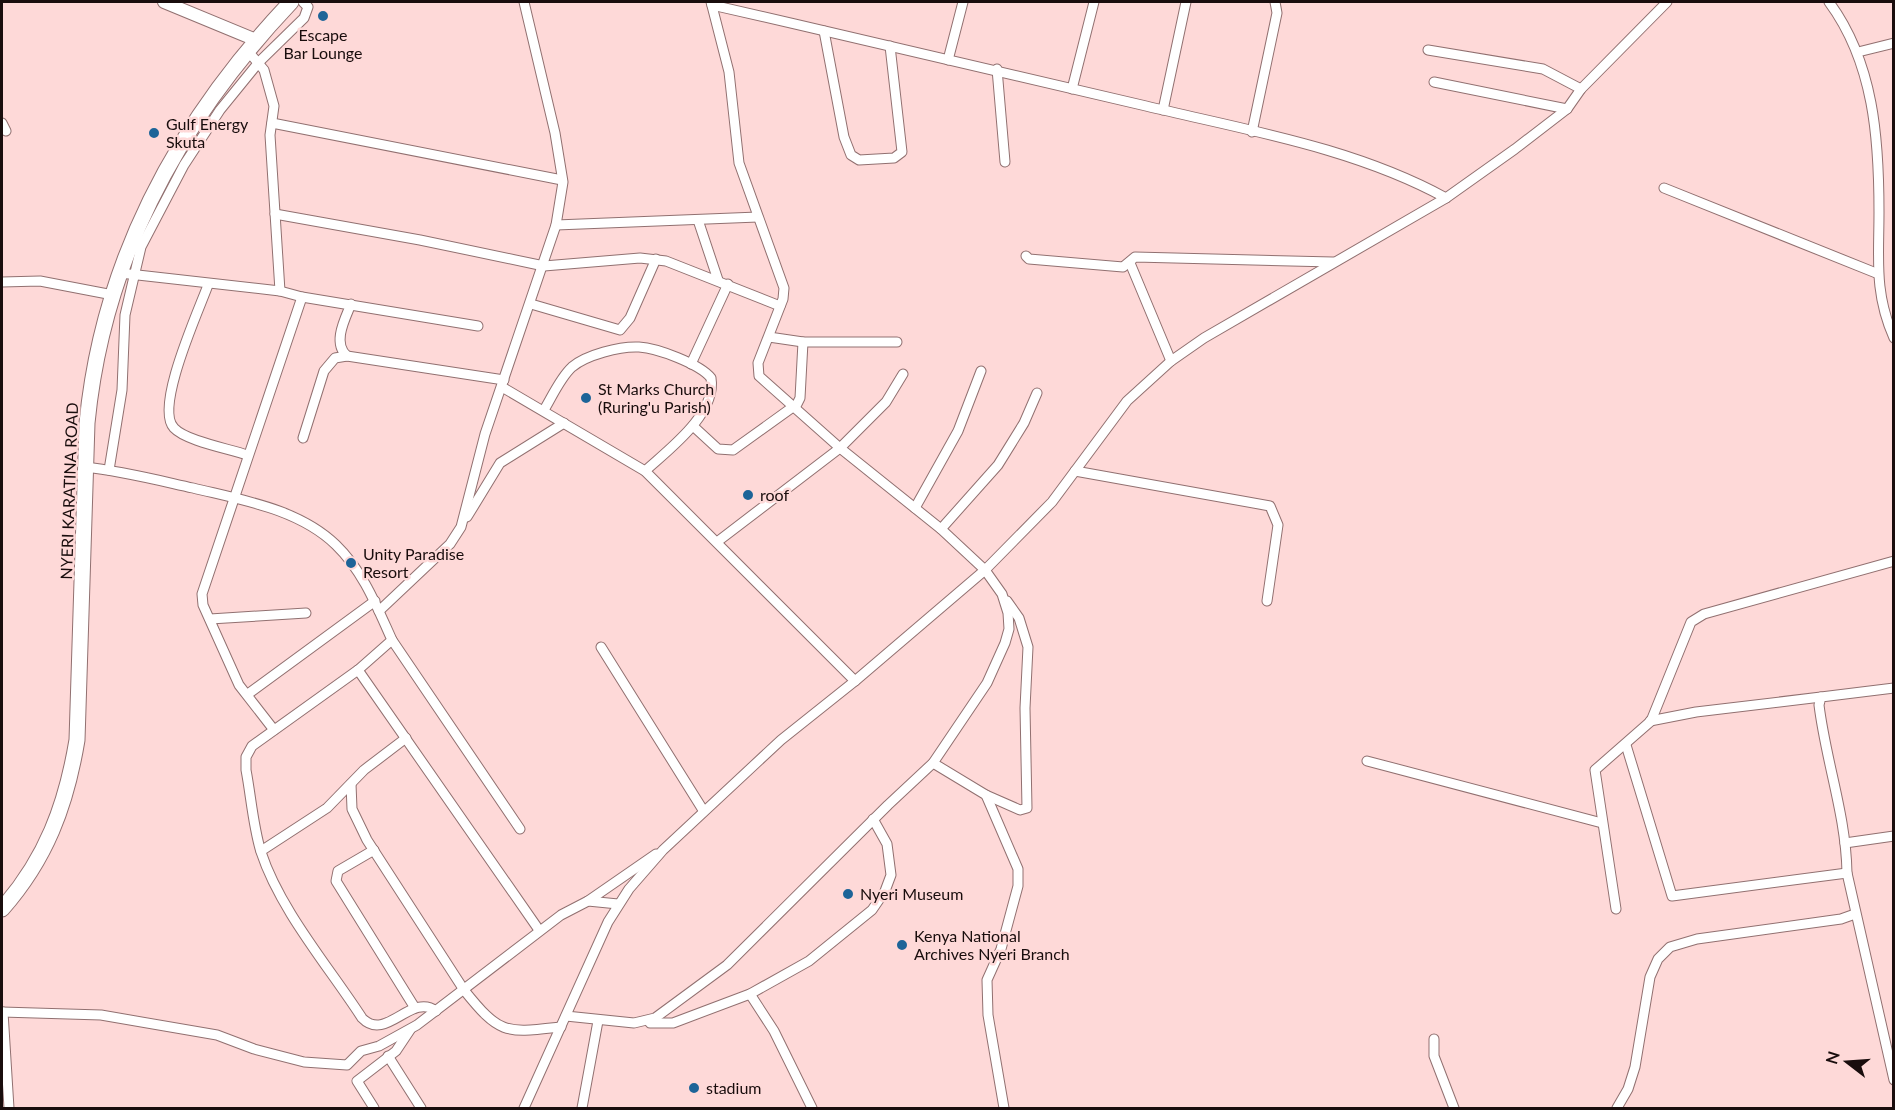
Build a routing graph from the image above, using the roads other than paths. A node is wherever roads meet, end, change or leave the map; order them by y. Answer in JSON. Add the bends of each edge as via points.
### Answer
{"nodes":[{"id":1,"x":164,"y":2,"type":"edge"},
{"id":2,"x":291,"y":2,"type":"edge"},
{"id":3,"x":303,"y":2,"type":"edge"},
{"id":4,"x":963,"y":2,"type":"edge"},
{"id":5,"x":1094,"y":2,"type":"edge"},
{"id":6,"x":1186,"y":2,"type":"edge"},
{"id":7,"x":1275,"y":2,"type":"edge"},
{"id":8,"x":1829,"y":2,"type":"edge"},
{"id":9,"x":528,"y":3,"type":"edge"},
{"id":10,"x":711,"y":3,"type":"edge"},
{"id":11,"x":1661,"y":4,"type":"edge"},
{"id":12,"x":824,"y":31,"type":"junction"},
{"id":13,"x":1893,"y":43,"type":"edge"},
{"id":14,"x":251,"y":45,"type":"junction"},
{"id":15,"x":890,"y":46,"type":"junction"},
{"id":16,"x":1428,"y":50,"type":"dead end"},
{"id":17,"x":1858,"y":52,"type":"junction"},
{"id":18,"x":948,"y":60,"type":"junction"},
{"id":19,"x":259,"y":62,"type":"junction"},
{"id":20,"x":997,"y":69,"type":"junction"},
{"id":21,"x":1434,"y":82,"type":"dead end"},
{"id":22,"x":1072,"y":89,"type":"junction"},
{"id":23,"x":1581,"y":89,"type":"junction"},
{"id":24,"x":1567,"y":109,"type":"junction"},
{"id":25,"x":1163,"y":110,"type":"junction"},
{"id":26,"x":272,"y":123,"type":"junction"},
{"id":27,"x":1252,"y":132,"type":"junction"},
{"id":28,"x":1005,"y":162,"type":"dead end"},
{"id":29,"x":562,"y":180,"type":"junction"},
{"id":30,"x":1664,"y":188,"type":"dead end"},
{"id":31,"x":1446,"y":198,"type":"junction"},
{"id":32,"x":154,"y":209,"type":"junction"},
{"id":33,"x":275,"y":214,"type":"junction"},
{"id":34,"x":758,"y":217,"type":"junction"},
{"id":35,"x":698,"y":220,"type":"junction"},
{"id":36,"x":556,"y":225,"type":"junction"},
{"id":37,"x":1026,"y":256,"type":"dead end"},
{"id":38,"x":656,"y":259,"type":"junction"},
{"id":39,"x":1336,"y":262,"type":"junction"},
{"id":40,"x":1130,"y":263,"type":"junction"},
{"id":41,"x":544,"y":266,"type":"junction"},
{"id":42,"x":1876,"y":273,"type":"junction"},
{"id":43,"x":127,"y":274,"type":"junction"},
{"id":44,"x":2,"y":282,"type":"edge"},
{"id":45,"x":723,"y":282,"type":"junction"},
{"id":46,"x":208,"y":285,"type":"junction"},
{"id":47,"x":280,"y":291,"type":"junction"},
{"id":48,"x":113,"y":295,"type":"junction"},
{"id":49,"x":302,"y":297,"type":"junction"},
{"id":50,"x":351,"y":304,"type":"junction"},
{"id":51,"x":531,"y":304,"type":"junction"},
{"id":52,"x":780,"y":306,"type":"junction"},
{"id":53,"x":478,"y":326,"type":"dead end"},
{"id":54,"x":769,"y":337,"type":"junction"},
{"id":55,"x":1893,"y":338,"type":"edge"},
{"id":56,"x":804,"y":342,"type":"junction"},
{"id":57,"x":897,"y":342,"type":"dead end"},
{"id":58,"x":347,"y":356,"type":"junction"},
{"id":59,"x":1171,"y":360,"type":"junction"},
{"id":60,"x":691,"y":364,"type":"junction"},
{"id":61,"x":981,"y":371,"type":"dead end"},
{"id":62,"x":903,"y":374,"type":"dead end"},
{"id":63,"x":503,"y":383,"type":"junction"},
{"id":64,"x":1037,"y":393,"type":"dead end"},
{"id":65,"x":792,"y":407,"type":"junction"},
{"id":66,"x":544,"y":410,"type":"junction"},
{"id":67,"x":564,"y":423,"type":"junction"},
{"id":68,"x":693,"y":426,"type":"junction"},
{"id":69,"x":303,"y":438,"type":"dead end"},
{"id":70,"x":840,"y":448,"type":"junction"},
{"id":71,"x":247,"y":455,"type":"junction"},
{"id":72,"x":85,"y":467,"type":"junction"},
{"id":73,"x":109,"y":470,"type":"junction"},
{"id":74,"x":645,"y":471,"type":"junction"},
{"id":75,"x":1075,"y":471,"type":"junction"},
{"id":76,"x":232,"y":498,"type":"junction"},
{"id":77,"x":915,"y":508,"type":"junction"},
{"id":78,"x":460,"y":529,"type":"junction"},
{"id":79,"x":941,"y":529,"type":"junction"},
{"id":80,"x":717,"y":542,"type":"junction"},
{"id":81,"x":729,"y":560,"type":"dead end"},
{"id":82,"x":1893,"y":561,"type":"edge"},
{"id":83,"x":985,"y":570,"type":"junction"},
{"id":84,"x":1002,"y":594,"type":"junction"},
{"id":85,"x":375,"y":601,"type":"junction"},
{"id":86,"x":1267,"y":601,"type":"dead end"},
{"id":87,"x":379,"y":611,"type":"junction"},
{"id":88,"x":306,"y":613,"type":"dead end"},
{"id":89,"x":210,"y":619,"type":"junction"},
{"id":90,"x":392,"y":640,"type":"junction"},
{"id":91,"x":601,"y":647,"type":"dead end"},
{"id":92,"x":358,"y":670,"type":"junction"},
{"id":93,"x":855,"y":681,"type":"junction"},
{"id":94,"x":1893,"y":688,"type":"edge"},
{"id":95,"x":248,"y":694,"type":"junction"},
{"id":96,"x":1821,"y":697,"type":"junction"},
{"id":97,"x":1650,"y":722,"type":"junction"},
{"id":98,"x":274,"y":730,"type":"junction"},
{"id":99,"x":406,"y":738,"type":"junction"},
{"id":100,"x":1626,"y":745,"type":"junction"},
{"id":101,"x":1367,"y":761,"type":"dead end"},
{"id":102,"x":933,"y":763,"type":"junction"},
{"id":103,"x":351,"y":784,"type":"junction"},
{"id":104,"x":986,"y":795,"type":"junction"},
{"id":105,"x":332,"y":804,"type":"junction"},
{"id":106,"x":352,"y":809,"type":"junction"},
{"id":107,"x":704,"y":810,"type":"junction"},
{"id":108,"x":873,"y":819,"type":"junction"},
{"id":109,"x":1602,"y":823,"type":"junction"},
{"id":110,"x":520,"y":829,"type":"dead end"},
{"id":111,"x":1893,"y":836,"type":"edge"},
{"id":112,"x":1845,"y":843,"type":"junction"},
{"id":113,"x":374,"y":850,"type":"junction"},
{"id":114,"x":663,"y":850,"type":"junction"},
{"id":115,"x":261,"y":851,"type":"junction"},
{"id":116,"x":1846,"y":873,"type":"junction"},
{"id":117,"x":588,"y":901,"type":"junction"},
{"id":118,"x":618,"y":904,"type":"junction"},
{"id":119,"x":2,"y":909,"type":"edge"},
{"id":120,"x":1616,"y":909,"type":"dead end"},
{"id":121,"x":1856,"y":914,"type":"junction"},
{"id":122,"x":539,"y":930,"type":"junction"},
{"id":123,"x":464,"y":990,"type":"junction"},
{"id":124,"x":750,"y":994,"type":"junction"},
{"id":125,"x":415,"y":1008,"type":"junction"},
{"id":126,"x":436,"y":1011,"type":"junction"},
{"id":127,"x":2,"y":1012,"type":"edge"},
{"id":128,"x":566,"y":1016,"type":"junction"},
{"id":129,"x":598,"y":1021,"type":"junction"},
{"id":130,"x":634,"y":1023,"type":"junction"},
{"id":131,"x":561,"y":1027,"type":"junction"},
{"id":132,"x":412,"y":1028,"type":"junction"},
{"id":133,"x":1434,"y":1039,"type":"dead end"},
{"id":134,"x":388,"y":1056,"type":"junction"},
{"id":135,"x":1893,"y":1080,"type":"edge"},
{"id":136,"x":9,"y":1108,"type":"edge"},
{"id":137,"x":374,"y":1108,"type":"edge"},
{"id":138,"x":421,"y":1108,"type":"edge"},
{"id":139,"x":524,"y":1108,"type":"edge"},
{"id":140,"x":582,"y":1108,"type":"edge"},
{"id":141,"x":812,"y":1108,"type":"edge"},
{"id":142,"x":1004,"y":1108,"type":"edge"},
{"id":143,"x":1454,"y":1108,"type":"edge"},
{"id":144,"x":1617,"y":1108,"type":"edge"}],
"edges":[{"from":1,"to":14,"type":"street"},
{"from":2,"to":14,"type":"highway","name":"NYERI KARATINA ROAD"},
{"from":3,"to":19,"type":"street","via":[[308,7],[304,18]]},
{"from":4,"to":18,"type":"street"},
{"from":5,"to":22,"type":"street"},
{"from":6,"to":25,"type":"street"},
{"from":7,"to":27,"type":"street","via":[[1277,13]]},
{"from":8,"to":17,"type":"street"},
{"from":9,"to":29,"type":"street"},
{"from":10,"to":12,"type":"street"},
{"from":10,"to":34,"type":"street","via":[[729,72],[740,163]]},
{"from":11,"to":23,"type":"street"},
{"from":12,"to":15,"type":"street"},
{"from":12,"to":15,"type":"street","via":[[844,137],[851,155],[859,160],[894,158],[902,152]]},
{"from":13,"to":17,"type":"street"},
{"from":14,"to":19,"type":"street"},
{"from":14,"to":32,"type":"highway","name":"NYERI KARATINA ROAD","via":[[200,111]]},
{"from":15,"to":18,"type":"street"},
{"from":16,"to":23,"type":"street","via":[[1524,64]]},
{"from":17,"to":42,"type":"street","via":[[1875,115],[1879,212]]},
{"from":18,"to":20,"type":"street"},
{"from":19,"to":26,"type":"street","via":[[274,106]]},
{"from":19,"to":32,"type":"street","via":[[220,110]]},
{"from":20,"to":22,"type":"street"},
{"from":20,"to":28,"type":"street"},
{"from":21,"to":24,"type":"street"},
{"from":22,"to":25,"type":"street"},
{"from":23,"to":24,"type":"street"},
{"from":24,"to":31,"type":"street"},
{"from":25,"to":27,"type":"street"},
{"from":26,"to":29,"type":"street"},
{"from":26,"to":33,"type":"street"},
{"from":27,"to":31,"type":"street","via":[[1347,156]]},
{"from":29,"to":36,"type":"street"},
{"from":30,"to":42,"type":"street"},
{"from":31,"to":39,"type":"street"},
{"from":32,"to":43,"type":"highway","name":"NYERI KARATINA ROAD"},
{"from":33,"to":41,"type":"street"},
{"from":33,"to":47,"type":"street"},
{"from":34,"to":35,"type":"street"},
{"from":34,"to":52,"type":"street","via":[[784,288]]},
{"from":35,"to":36,"type":"street"},
{"from":35,"to":45,"type":"street"},
{"from":36,"to":41,"type":"street"},
{"from":37,"to":40,"type":"street","via":[[1123,267]]},
{"from":38,"to":41,"type":"street"},
{"from":38,"to":45,"type":"street"},
{"from":38,"to":51,"type":"street","via":[[630,318],[620,330]]},
{"from":39,"to":40,"type":"street","via":[[1135,257]]},
{"from":39,"to":59,"type":"street"},
{"from":40,"to":59,"type":"street"},
{"from":41,"to":51,"type":"street"},
{"from":42,"to":55,"type":"street"},
{"from":43,"to":46,"type":"street"},
{"from":43,"to":48,"type":"highway","name":"NYERI KARATINA ROAD"},
{"from":43,"to":73,"type":"street","via":[[122,390]]},
{"from":44,"to":48,"type":"street","via":[[40,281]]},
{"from":45,"to":52,"type":"street"},
{"from":45,"to":60,"type":"street"},
{"from":46,"to":47,"type":"street"},
{"from":46,"to":71,"type":"street","via":[[174,380],[169,420],[172,427],[186,435]]},
{"from":47,"to":49,"type":"street"},
{"from":48,"to":72,"type":"highway","name":"NYERI KARATINA ROAD","via":[[90,397]]},
{"from":49,"to":50,"type":"street"},
{"from":49,"to":71,"type":"street"},
{"from":50,"to":53,"type":"street"},
{"from":50,"to":58,"type":"street","via":[[340,338],[340,348]]},
{"from":51,"to":63,"type":"street"},
{"from":52,"to":54,"type":"street"},
{"from":54,"to":56,"type":"street"},
{"from":54,"to":65,"type":"street","via":[[758,363],[759,376]]},
{"from":56,"to":57,"type":"street"},
{"from":56,"to":65,"type":"street","via":[[800,398]]},
{"from":58,"to":63,"type":"street"},
{"from":58,"to":69,"type":"street","via":[[332,359],[324,371]]},
{"from":59,"to":75,"type":"street","via":[[1127,401]]},
{"from":60,"to":66,"type":"street","via":[[639,347],[592,357],[566,373]]},
{"from":60,"to":68,"type":"street","via":[[708,374],[712,386],[703,412]]},
{"from":61,"to":77,"type":"street","via":[[958,431]]},
{"from":62,"to":70,"type":"street","via":[[886,402]]},
{"from":63,"to":66,"type":"street"},
{"from":63,"to":78,"type":"street"},
{"from":64,"to":79,"type":"street","via":[[998,465]]},
{"from":65,"to":68,"type":"street","via":[[733,450],[718,449]]},
{"from":65,"to":70,"type":"street"},
{"from":66,"to":67,"type":"street"},
{"from":67,"to":74,"type":"street"},
{"from":67,"to":78,"type":"street","via":[[500,463]]},
{"from":68,"to":74,"type":"street"},
{"from":70,"to":77,"type":"street"},
{"from":70,"to":80,"type":"street"},
{"from":71,"to":76,"type":"street"},
{"from":72,"to":73,"type":"street"},
{"from":72,"to":119,"type":"highway","name":"NYERI KARATINA ROAD","via":[[78,730],[73,767],[47,843]]},
{"from":73,"to":76,"type":"street"},
{"from":74,"to":80,"type":"street"},
{"from":75,"to":83,"type":"street","via":[[1028,529]]},
{"from":75,"to":86,"type":"street","via":[[1269,506],[1278,525]]},
{"from":76,"to":85,"type":"street","via":[[295,518],[321,533],[344,554]]},
{"from":76,"to":89,"type":"street","via":[[202,594]]},
{"from":77,"to":79,"type":"street"},
{"from":78,"to":87,"type":"street","via":[[450,544]]},
{"from":79,"to":83,"type":"street"},
{"from":80,"to":93,"type":"street"},
{"from":81,"to":93,"type":"street"},
{"from":82,"to":97,"type":"street","via":[[1697,616],[1689,624]]},
{"from":83,"to":84,"type":"street"},
{"from":83,"to":93,"type":"street"},
{"from":84,"to":102,"type":"street","via":[[1009,629],[1005,643],[987,683]]},
{"from":84,"to":104,"type":"street","via":[[1019,618],[1028,647],[1027,808],[1020,810]]},
{"from":85,"to":87,"type":"street"},
{"from":85,"to":95,"type":"street"},
{"from":87,"to":90,"type":"street"},
{"from":88,"to":89,"type":"street"},
{"from":89,"to":95,"type":"street","via":[[239,685]]},
{"from":90,"to":92,"type":"street"},
{"from":90,"to":110,"type":"street"},
{"from":91,"to":107,"type":"street"},
{"from":92,"to":98,"type":"street"},
{"from":92,"to":99,"type":"street"},
{"from":93,"to":107,"type":"street","via":[[781,740]]},
{"from":94,"to":96,"type":"street"},
{"from":95,"to":98,"type":"street"},
{"from":96,"to":97,"type":"street","via":[[1696,712]]},
{"from":96,"to":112,"type":"street"},
{"from":97,"to":100,"type":"street"},
{"from":98,"to":115,"type":"street","via":[[252,746],[245,762]]},
{"from":99,"to":103,"type":"street"},
{"from":99,"to":122,"type":"street"},
{"from":100,"to":109,"type":"street","via":[[1595,770]]},
{"from":100,"to":116,"type":"street","via":[[1672,896]]},
{"from":101,"to":109,"type":"street"},
{"from":102,"to":104,"type":"street"},
{"from":102,"to":108,"type":"street"},
{"from":103,"to":105,"type":"street"},
{"from":103,"to":106,"type":"street"},
{"from":104,"to":142,"type":"street","via":[[1018,869],[1018,886],[1001,949],[987,980],[988,1015]]},
{"from":105,"to":106,"type":"street"},
{"from":105,"to":115,"type":"street"},
{"from":106,"to":113,"type":"street"},
{"from":107,"to":114,"type":"street"},
{"from":108,"to":124,"type":"street","via":[[891,859],[891,875],[879,901],[809,961]]},
{"from":108,"to":130,"type":"street","via":[[727,965],[673,1008],[656,1018]]},
{"from":109,"to":120,"type":"street"},
{"from":111,"to":112,"type":"street"},
{"from":112,"to":116,"type":"street"},
{"from":113,"to":123,"type":"street"},
{"from":113,"to":125,"type":"street","via":[[338,871],[336,881]]},
{"from":114,"to":117,"type":"street"},
{"from":114,"to":118,"type":"street"},
{"from":115,"to":125,"type":"street","via":[[296,920],[366,1022],[386,1024]]},
{"from":116,"to":121,"type":"street"},
{"from":117,"to":118,"type":"street"},
{"from":117,"to":122,"type":"street"},
{"from":118,"to":128,"type":"street"},
{"from":121,"to":135,"type":"street"},
{"from":121,"to":144,"type":"street","via":[[1697,939],[1670,947],[1658,959],[1650,977],[1635,1067]]},
{"from":122,"to":123,"type":"street"},
{"from":123,"to":126,"type":"street"},
{"from":123,"to":131,"type":"street","via":[[482,1013],[502,1028],[522,1031]]},
{"from":124,"to":130,"type":"street","via":[[673,1023]]},
{"from":124,"to":141,"type":"street","via":[[774,1031]]},
{"from":125,"to":126,"type":"street","via":[[425,1005]]},
{"from":126,"to":132,"type":"street"},
{"from":127,"to":132,"type":"street","via":[[101,1015],[217,1035],[304,1062],[337,1066],[347,1065],[361,1051]]},
{"from":127,"to":136,"type":"street"},
{"from":128,"to":129,"type":"street"},
{"from":128,"to":131,"type":"street"},
{"from":129,"to":130,"type":"street"},
{"from":129,"to":140,"type":"street"},
{"from":131,"to":139,"type":"street"},
{"from":132,"to":134,"type":"street"},
{"from":133,"to":143,"type":"street","via":[[1434,1056]]},
{"from":134,"to":137,"type":"street","via":[[357,1081]]},
{"from":134,"to":138,"type":"street"}]}
